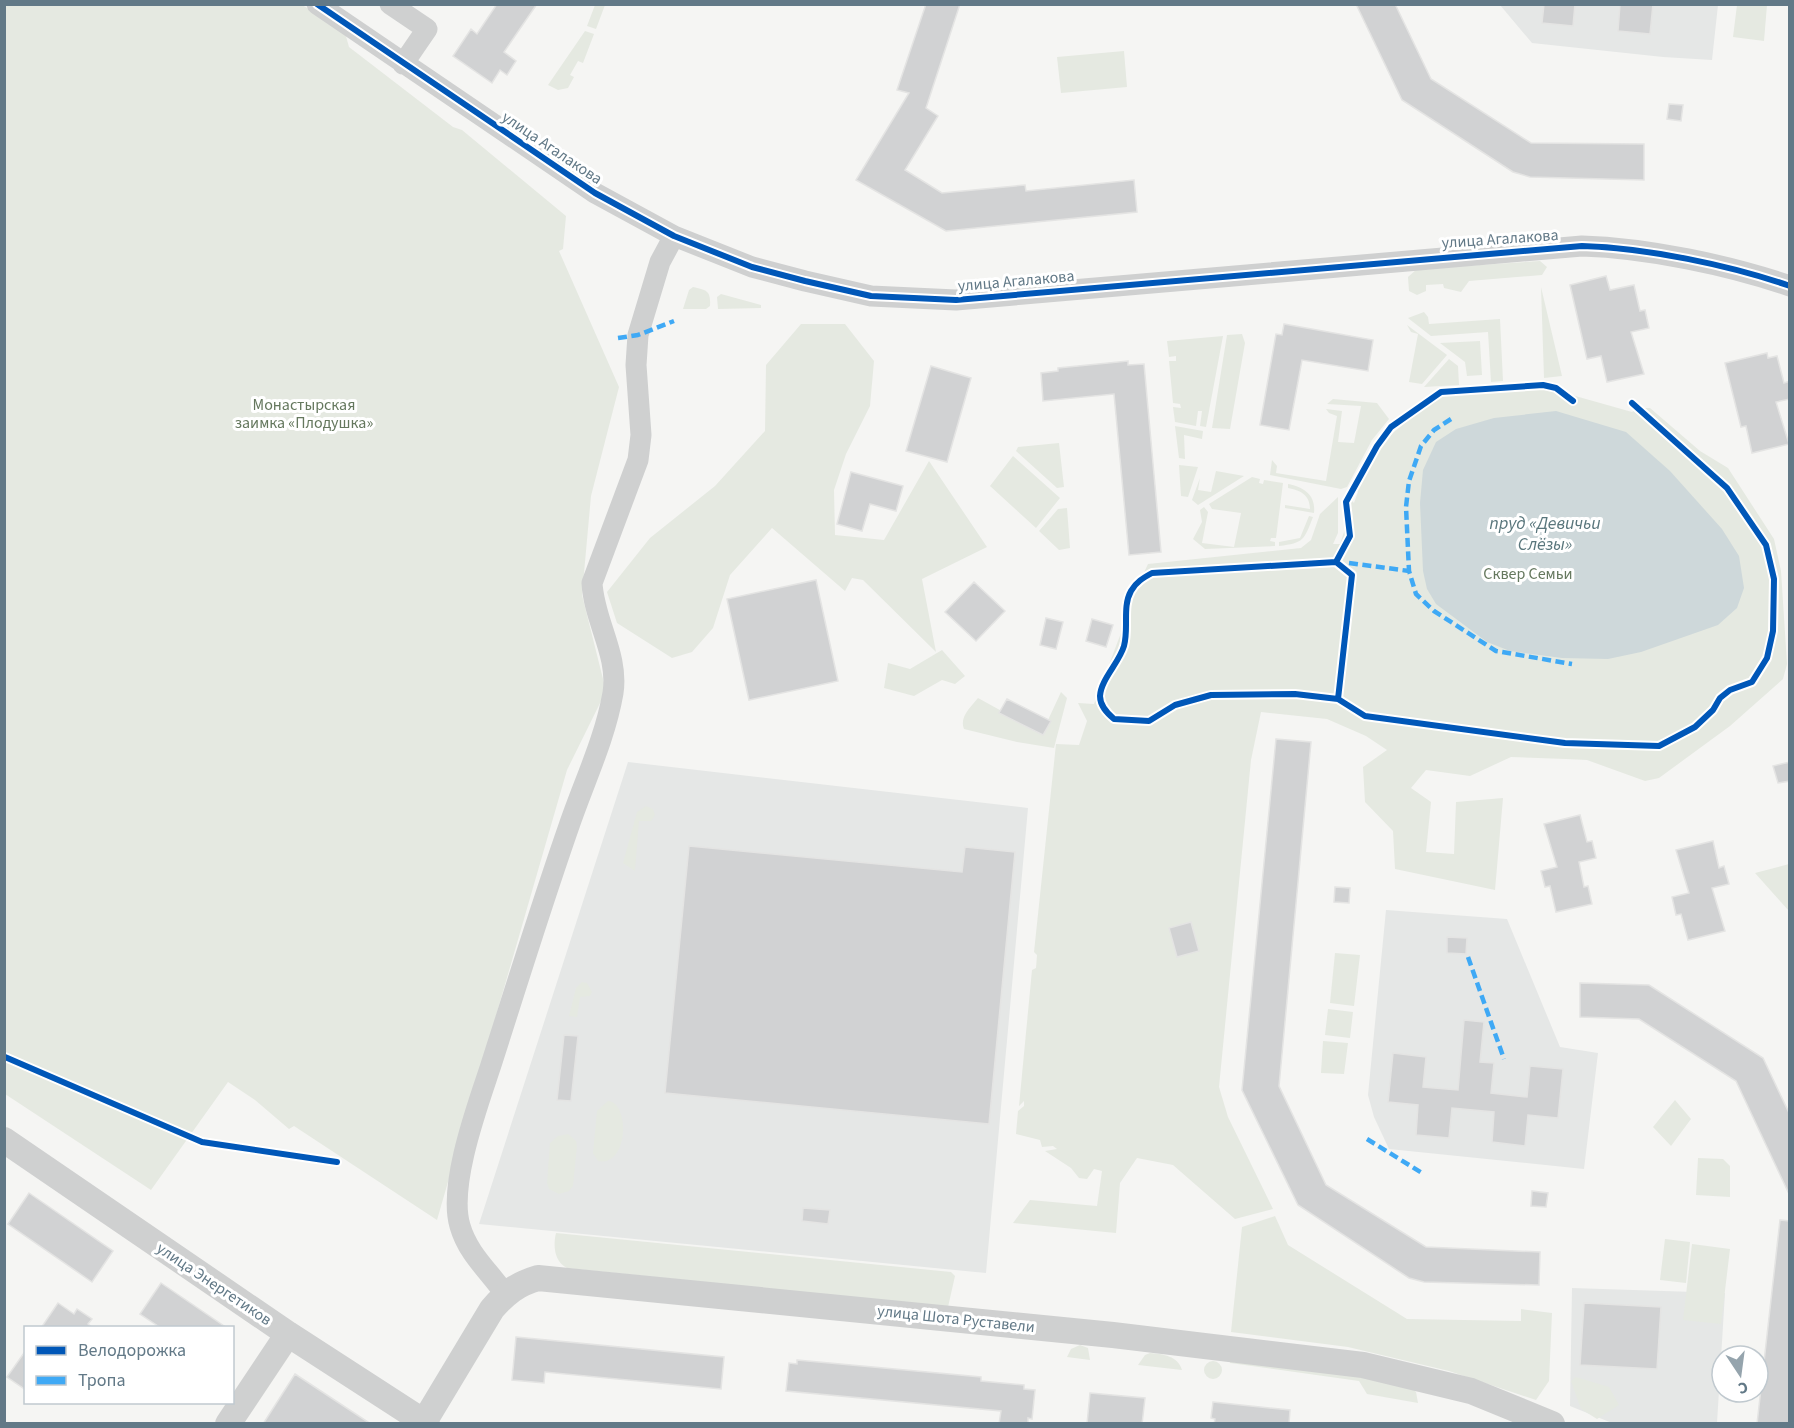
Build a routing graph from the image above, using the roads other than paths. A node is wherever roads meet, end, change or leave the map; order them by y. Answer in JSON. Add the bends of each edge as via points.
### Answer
{"nodes":[{"id":1,"x":317,"y":4,"type":"edge"},
{"id":2,"x":390,"y":4,"type":"edge"},
{"id":3,"x":402,"y":63,"type":"junction"},
{"id":4,"x":674,"y":236,"type":"junction"},
{"id":5,"x":1790,"y":286,"type":"edge"},
{"id":6,"x":4,"y":1140,"type":"edge"},
{"id":7,"x":505,"y":1294,"type":"junction"},
{"id":8,"x":288,"y":1334,"type":"junction"},
{"id":9,"x":425,"y":1423,"type":"edge"},
{"id":10,"x":228,"y":1424,"type":"edge"},
{"id":11,"x":1552,"y":1424,"type":"edge"}],
"edges":[{"from":1,"to":3,"type":"street","name":"улица Агалакова"},
{"from":2,"to":3,"type":"street","via":[[427,29]]},
{"from":3,"to":4,"type":"street","name":"улица Агалакова","via":[[595,193]]},
{"from":4,"to":5,"type":"street","name":"улица Агалакова","via":[[784,276],[871,296],[912,299],[956,300],[1582,246],[1652,254],[1759,275]]},
{"from":4,"to":7,"type":"street","via":[[660,262],[638,335],[638,460],[592,583],[614,674],[606,721],[472,1125],[459,1183],[460,1226],[477,1261]]},
{"from":6,"to":8,"type":"street","name":"улица Энергетиков"},
{"from":7,"to":9,"type":"street","name":"улица Шота Руставели","via":[[484,1322]]},
{"from":7,"to":11,"type":"street","name":"улица Шота Руставели","via":[[538,1278],[558,1278],[1338,1361],[1462,1389]]},
{"from":8,"to":9,"type":"street","name":"улица Энергетиков"},
{"from":8,"to":10,"type":"street"}]}
